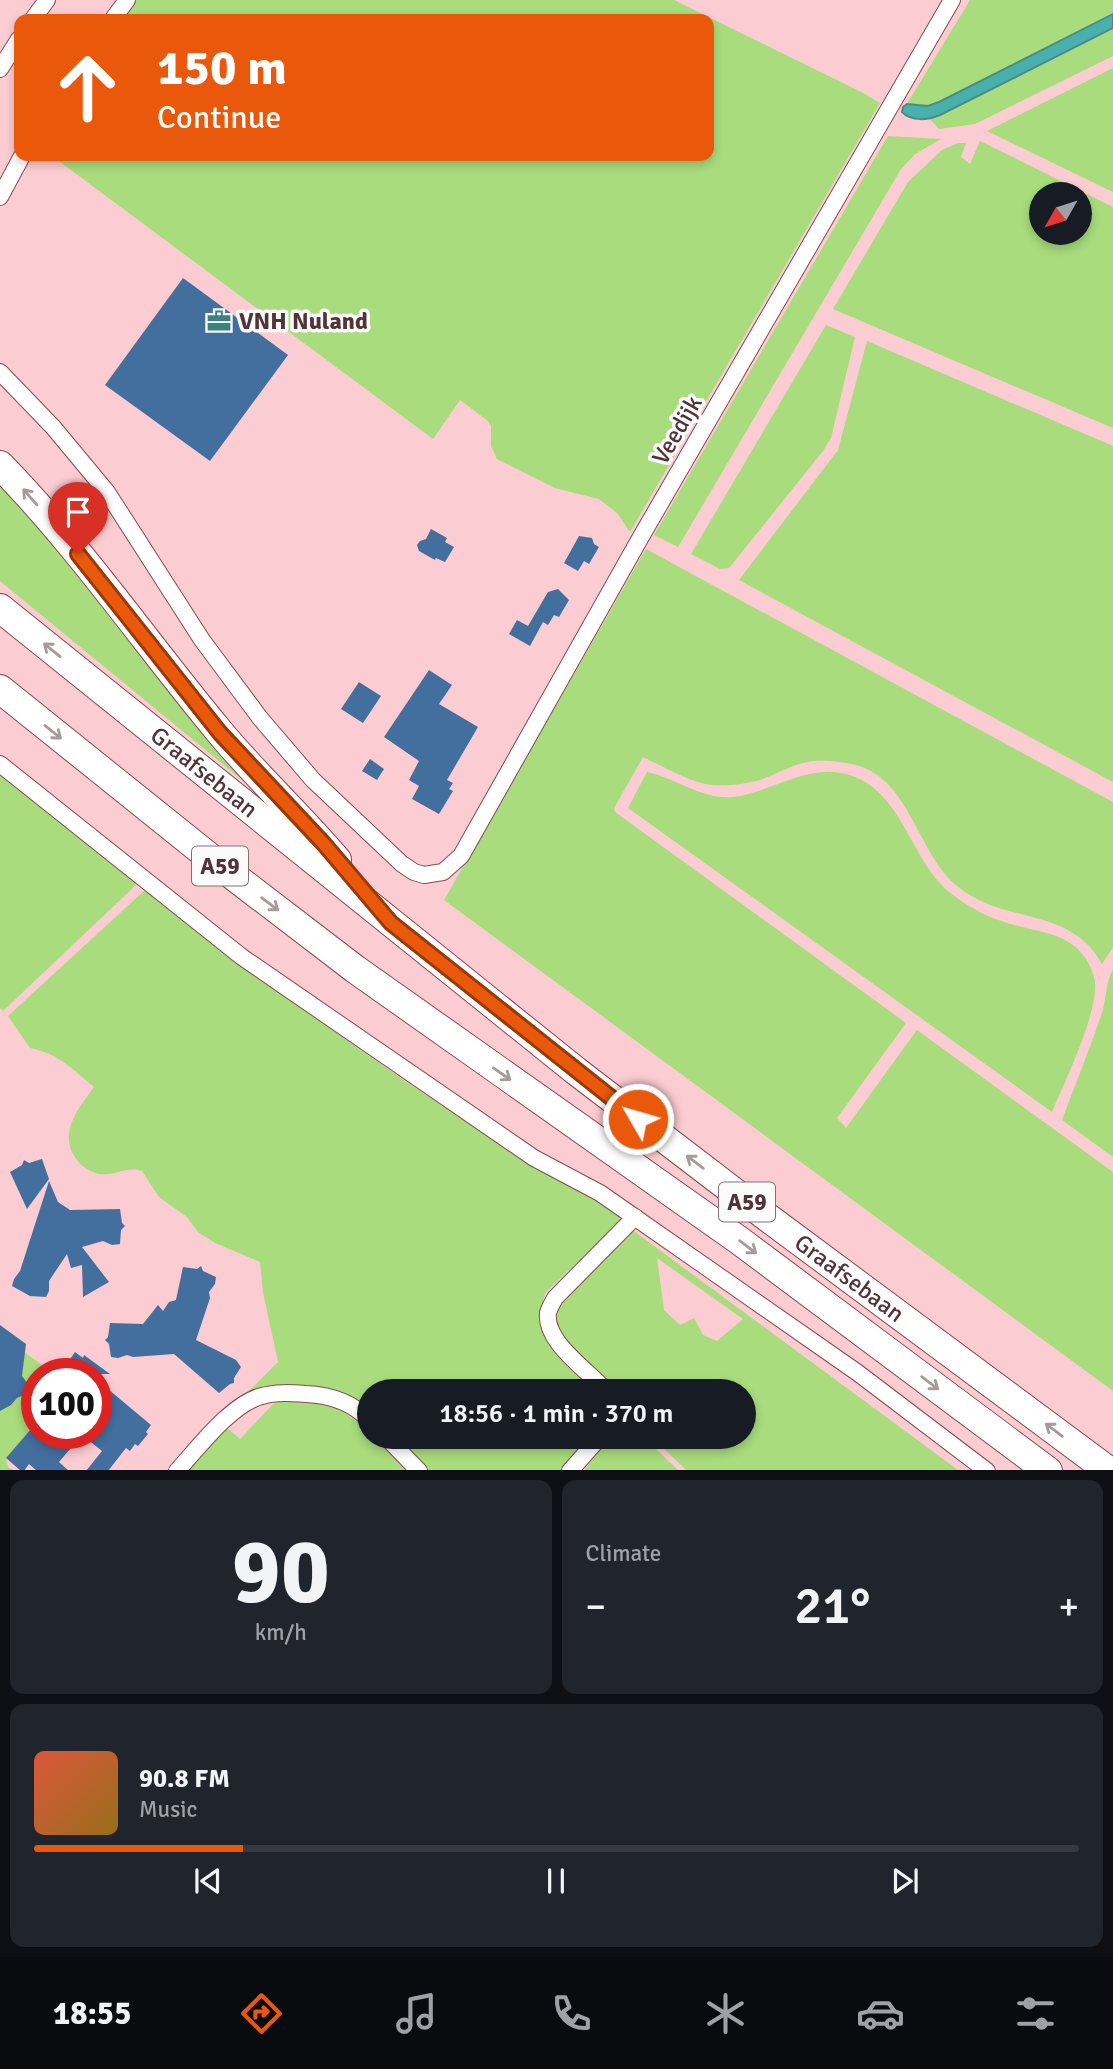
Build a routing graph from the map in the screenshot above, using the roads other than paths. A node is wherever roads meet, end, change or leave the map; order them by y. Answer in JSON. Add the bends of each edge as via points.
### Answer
{"nodes":[{"id":1,"x":952,"y":0,"type":"edge"},
{"id":2,"x":14,"y":47,"type":"edge"},
{"id":3,"x":0,"y":69,"type":"edge"},
{"id":4,"x":19,"y":161,"type":"edge"},
{"id":5,"x":0,"y":197,"type":"edge"},
{"id":6,"x":0,"y":372,"type":"edge"},
{"id":7,"x":0,"y":466,"type":"edge"},
{"id":8,"x":0,"y":608,"type":"edge"},
{"id":9,"x":0,"y":689,"type":"edge"},
{"id":10,"x":0,"y":764,"type":"edge"},
{"id":11,"x":391,"y":923,"type":"junction"},
{"id":12,"x":635,"y":1217,"type":"junction"},
{"id":13,"x":594,"y":1379,"type":"edge"},
{"id":14,"x":357,"y":1409,"type":"edge"},
{"id":15,"x":398,"y":1449,"type":"edge"},
{"id":16,"x":589,"y":1449,"type":"edge"},
{"id":17,"x":178,"y":1470,"type":"edge"},
{"id":18,"x":418,"y":1470,"type":"edge"},
{"id":19,"x":570,"y":1470,"type":"edge"},
{"id":20,"x":986,"y":1470,"type":"edge"},
{"id":21,"x":1047,"y":1470,"type":"edge"},
{"id":22,"x":1108,"y":1470,"type":"edge"}],
"edges":[{"from":1,"to":6,"type":"street","name":"Veedijk","via":[[461,856],[443,872],[424,875],[402,864],[313,780],[202,640],[107,492]]},
{"from":2,"to":3,"type":"street"},
{"from":4,"to":5,"type":"street"},
{"from":11,"to":7,"type":"highway","number":"A59","one_way":true,"via":[[220,733],[96,575]]},
{"from":11,"to":8,"type":"highway","name":"Graafsebaan","number":"A59","one_way":true},
{"from":9,"to":21,"type":"highway","name":"Graafsebaan","number":"A59","one_way":true,"via":[[355,969],[740,1241]]},
{"from":10,"to":12,"type":"street","via":[[242,957],[534,1158]]},
{"from":22,"to":11,"type":"highway","name":"Graafsebaan","number":"A59","one_way":true,"via":[[762,1214]]},
{"from":12,"to":13,"type":"street","via":[[555,1298],[548,1312],[556,1341]]},
{"from":12,"to":20,"type":"street","via":[[858,1373]]},
{"from":14,"to":17,"type":"street","via":[[329,1395],[262,1396],[236,1409]]},
{"from":15,"to":18,"type":"street"},
{"from":16,"to":19,"type":"street"}]}
